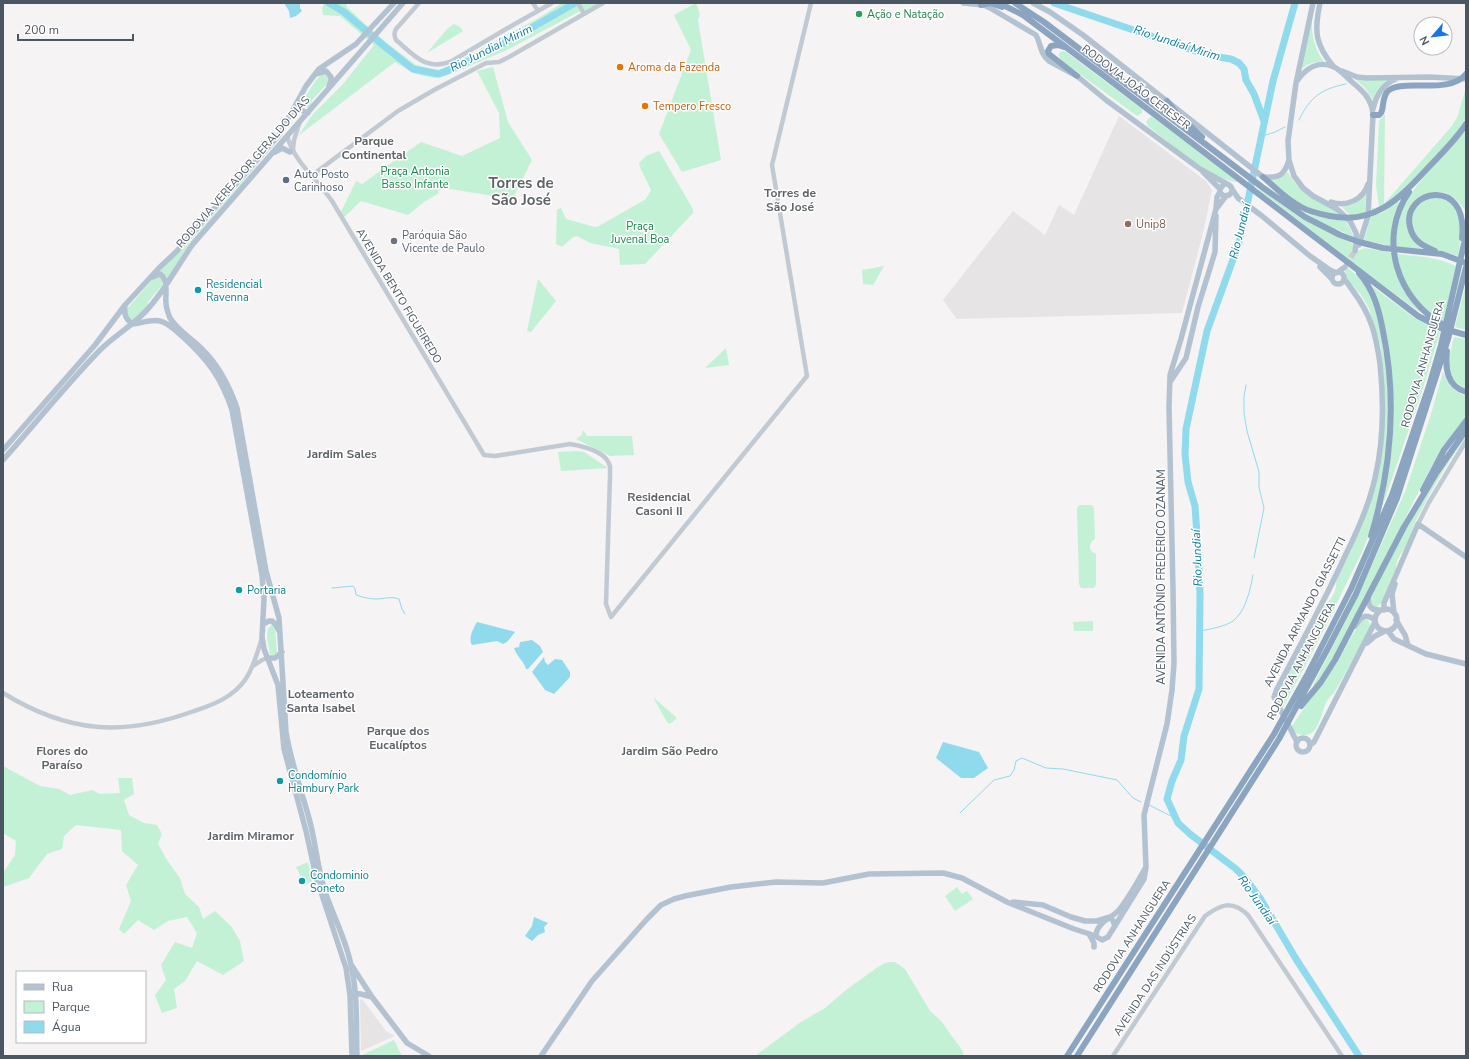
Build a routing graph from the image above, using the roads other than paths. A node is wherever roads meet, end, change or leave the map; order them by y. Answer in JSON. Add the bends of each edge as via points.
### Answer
{"nodes":[{"id":1,"x":391,"y":3,"type":"edge"},
{"id":2,"x":394,"y":3,"type":"edge"},
{"id":3,"x":404,"y":3,"type":"edge"},
{"id":4,"x":418,"y":3,"type":"edge"},
{"id":5,"x":533,"y":3,"type":"edge"},
{"id":6,"x":552,"y":3,"type":"edge"},
{"id":7,"x":578,"y":3,"type":"edge"},
{"id":8,"x":602,"y":3,"type":"edge"},
{"id":9,"x":812,"y":3,"type":"edge"},
{"id":10,"x":963,"y":3,"type":"edge"},
{"id":11,"x":999,"y":3,"type":"edge"},
{"id":12,"x":1015,"y":3,"type":"edge"},
{"id":13,"x":1033,"y":3,"type":"edge"},
{"id":14,"x":1313,"y":3,"type":"edge"},
{"id":15,"x":1320,"y":3,"type":"edge"},
{"id":16,"x":981,"y":5,"type":"junction"},
{"id":17,"x":1047,"y":8,"type":"edge"},
{"id":18,"x":388,"y":10,"type":"junction"},
{"id":19,"x":538,"y":11,"type":"junction"},
{"id":20,"x":584,"y":14,"type":"junction"},
{"id":21,"x":1023,"y":15,"type":"junction"},
{"id":22,"x":1077,"y":55,"type":"junction"},
{"id":23,"x":1336,"y":68,"type":"junction"},
{"id":24,"x":1466,"y":74,"type":"edge"},
{"id":25,"x":314,"y":75,"type":"junction"},
{"id":26,"x":1077,"y":76,"type":"junction"},
{"id":27,"x":1404,"y":77,"type":"junction"},
{"id":28,"x":1466,"y":79,"type":"edge"},
{"id":29,"x":1296,"y":83,"type":"junction"},
{"id":30,"x":326,"y":92,"type":"junction"},
{"id":31,"x":298,"y":100,"type":"junction"},
{"id":32,"x":1167,"y":101,"type":"junction"},
{"id":33,"x":308,"y":113,"type":"junction"},
{"id":34,"x":1373,"y":113,"type":"junction"},
{"id":35,"x":290,"y":115,"type":"junction"},
{"id":36,"x":300,"y":122,"type":"junction"},
{"id":37,"x":1466,"y":124,"type":"edge"},
{"id":38,"x":287,"y":136,"type":"junction"},
{"id":39,"x":291,"y":152,"type":"junction"},
{"id":40,"x":271,"y":154,"type":"junction"},
{"id":41,"x":1225,"y":158,"type":"junction"},
{"id":42,"x":1289,"y":160,"type":"junction"},
{"id":43,"x":1200,"y":169,"type":"junction"},
{"id":44,"x":311,"y":176,"type":"junction"},
{"id":45,"x":1263,"y":177,"type":"junction"},
{"id":46,"x":1419,"y":178,"type":"junction"},
{"id":47,"x":1370,"y":180,"type":"junction"},
{"id":48,"x":1230,"y":186,"type":"junction"},
{"id":49,"x":1220,"y":190,"type":"junction"},
{"id":50,"x":1226,"y":196,"type":"junction"},
{"id":51,"x":1239,"y":199,"type":"junction"},
{"id":52,"x":1323,"y":200,"type":"junction"},
{"id":53,"x":1216,"y":210,"type":"junction"},
{"id":54,"x":1466,"y":235,"type":"edge"},
{"id":55,"x":1205,"y":250,"type":"junction"},
{"id":56,"x":1215,"y":252,"type":"junction"},
{"id":57,"x":1310,"y":256,"type":"junction"},
{"id":58,"x":1444,"y":256,"type":"junction"},
{"id":59,"x":1346,"y":260,"type":"junction"},
{"id":60,"x":1466,"y":263,"type":"edge"},
{"id":61,"x":1344,"y":267,"type":"tunnel mouth"},
{"id":62,"x":1466,"y":267,"type":"edge"},
{"id":63,"x":175,"y":270,"type":"junction"},
{"id":64,"x":1458,"y":274,"type":"junction"},
{"id":65,"x":1340,"y":277,"type":"junction"},
{"id":66,"x":150,"y":278,"type":"junction"},
{"id":67,"x":1332,"y":279,"type":"junction"},
{"id":68,"x":166,"y":285,"type":"junction"},
{"id":69,"x":166,"y":303,"type":"junction"},
{"id":70,"x":125,"y":305,"type":"junction"},
{"id":71,"x":1426,"y":317,"type":"junction"},
{"id":72,"x":133,"y":324,"type":"junction"},
{"id":73,"x":1466,"y":334,"type":"edge"},
{"id":74,"x":1448,"y":339,"type":"junction"},
{"id":75,"x":1177,"y":352,"type":"junction"},
{"id":76,"x":1187,"y":356,"type":"junction"},
{"id":77,"x":1170,"y":383,"type":"junction"},
{"id":78,"x":1466,"y":392,"type":"edge"},
{"id":79,"x":1466,"y":421,"type":"edge"},
{"id":80,"x":1466,"y":430,"type":"edge"},
{"id":81,"x":1466,"y":441,"type":"edge"},
{"id":82,"x":3,"y":450,"type":"edge"},
{"id":83,"x":3,"y":460,"type":"edge"},
{"id":84,"x":1418,"y":524,"type":"junction"},
{"id":85,"x":1404,"y":527,"type":"junction"},
{"id":86,"x":1466,"y":557,"type":"edge"},
{"id":87,"x":1358,"y":573,"type":"junction"},
{"id":88,"x":1395,"y":580,"type":"junction"},
{"id":89,"x":1368,"y":596,"type":"junction"},
{"id":90,"x":1383,"y":610,"type":"junction"},
{"id":91,"x":1394,"y":613,"type":"junction"},
{"id":92,"x":1396,"y":620,"type":"junction"},
{"id":93,"x":1375,"y":621,"type":"junction"},
{"id":94,"x":263,"y":624,"type":"junction"},
{"id":95,"x":1387,"y":631,"type":"junction"},
{"id":96,"x":1351,"y":632,"type":"junction"},
{"id":97,"x":280,"y":633,"type":"junction"},
{"id":98,"x":262,"y":636,"type":"junction"},
{"id":99,"x":1408,"y":645,"type":"junction"},
{"id":100,"x":1364,"y":646,"type":"junction"},
{"id":101,"x":282,"y":652,"type":"junction"},
{"id":102,"x":267,"y":658,"type":"junction"},
{"id":103,"x":1466,"y":664,"type":"edge"},
{"id":104,"x":253,"y":666,"type":"junction"},
{"id":105,"x":3,"y":693,"type":"edge"},
{"id":106,"x":1292,"y":717,"type":"junction"},
{"id":107,"x":1320,"y":730,"type":"junction"},
{"id":108,"x":1276,"y":736,"type":"junction"},
{"id":109,"x":1302,"y":740,"type":"junction"},
{"id":110,"x":1310,"y":745,"type":"junction"},
{"id":111,"x":1128,"y":900,"type":"junction"},
{"id":112,"x":1007,"y":902,"type":"junction"},
{"id":113,"x":1043,"y":905,"type":"junction"},
{"id":114,"x":1038,"y":914,"type":"junction"},
{"id":115,"x":1110,"y":917,"type":"junction"},
{"id":116,"x":1115,"y":926,"type":"junction"},
{"id":117,"x":1089,"y":934,"type":"junction"},
{"id":118,"x":1096,"y":936,"type":"junction"},
{"id":119,"x":1094,"y":948,"type":"dead end"},
{"id":120,"x":349,"y":966,"type":"junction"},
{"id":121,"x":365,"y":986,"type":"junction"},
{"id":122,"x":355,"y":993,"type":"junction"},
{"id":123,"x":362,"y":994,"type":"junction"},
{"id":124,"x":372,"y":997,"type":"junction"},
{"id":125,"x":352,"y":1056,"type":"edge"},
{"id":126,"x":357,"y":1056,"type":"edge"},
{"id":127,"x":429,"y":1056,"type":"edge"},
{"id":128,"x":541,"y":1056,"type":"edge"},
{"id":129,"x":1067,"y":1056,"type":"edge"},
{"id":130,"x":1076,"y":1056,"type":"edge"},
{"id":131,"x":1113,"y":1056,"type":"edge"},
{"id":132,"x":1342,"y":1056,"type":"edge"}],
"edges":[{"from":1,"to":18,"type":"main road"},
{"from":2,"to":18,"type":"main road","name":"RODOVIA VEREADOR GERALDO DIAS"},
{"from":3,"to":30,"type":"main road","name":"RODOVIA VEREADOR GERALDO DIAS"},
{"from":4,"to":19,"type":"street","via":[[396,29],[396,40],[419,59],[437,66],[452,61]]},
{"from":5,"to":19,"type":"street"},
{"from":6,"to":19,"type":"street"},
{"from":7,"to":20,"type":"street"},
{"from":8,"to":20,"type":"street"},
{"from":9,"to":44,"type":"street","name":"AVENIDA BENTO FIGUEIREDO","via":[[772,165],[807,376],[611,618],[606,604],[610,466],[605,457],[570,444],[495,456],[484,454],[332,201]]},
{"from":10,"to":16,"type":"main road"},
{"from":11,"to":21,"type":"highway","name":"RODOVIA JOÃO CERESER"},
{"from":12,"to":41,"type":"highway","name":"RODOVIA JOÃO CERESER"},
{"from":13,"to":17,"type":"main road"},
{"from":14,"to":29,"type":"main road"},
{"from":15,"to":23,"type":"main road","via":[[1316,34],[1322,51]]},
{"from":16,"to":21,"type":"highway","via":[[996,4]]},
{"from":16,"to":26,"type":"main road","name":"AVENIDA ARMANDO GIASSETTI","via":[[995,10],[1036,35],[1045,58]]},
{"from":17,"to":32,"type":"main road"},
{"from":18,"to":25,"type":"main road","name":"RODOVIA VEREADOR GERALDO DIAS","via":[[363,38]]},
{"from":20,"to":44,"type":"street","via":[[499,62],[486,63],[408,105]]},
{"from":21,"to":22,"type":"highway","name":"RODOVIA JOÃO CERESER"},
{"from":22,"to":26,"type":"highway","via":[[1058,45],[1051,46],[1048,51]]},
{"from":22,"to":59,"type":"highway","name":"RODOVIA JOÃO CERESER"},
{"from":23,"to":27,"type":"main road","via":[[1362,78]]},
{"from":23,"to":29,"type":"main road","via":[[1312,66]]},
{"from":23,"to":34,"type":"main road","via":[[1362,90],[1369,99]]},
{"from":24,"to":34,"type":"highway","via":[[1452,83],[1392,88],[1386,94],[1381,113]]},
{"from":25,"to":30,"type":"main road","via":[[326,71],[329,74],[331,80]]},
{"from":25,"to":31,"type":"main road","name":"RODOVIA VEREADOR GERALDO DIAS"},
{"from":26,"to":43,"type":"main road","name":"AVENIDA ARMANDO GIASSETTI"},
{"from":27,"to":28,"type":"main road"},
{"from":27,"to":34,"type":"main road","via":[[1391,81],[1384,87],[1378,96]]},
{"from":29,"to":42,"type":"main road","via":[[1288,141]]},
{"from":30,"to":33,"type":"main road","name":"RODOVIA VEREADOR GERALDO DIAS"},
{"from":31,"to":33,"type":"main road","via":[[301,110]]},
{"from":31,"to":35,"type":"main road","name":"RODOVIA VEREADOR GERALDO DIAS"},
{"from":32,"to":41,"type":"highway","via":[[1178,115]]},
{"from":32,"to":45,"type":"main road"},
{"from":33,"to":36,"type":"main road","name":"RODOVIA VEREADOR GERALDO DIAS"},
{"from":34,"to":47,"type":"main road"},
{"from":35,"to":38,"type":"main road"},
{"from":35,"to":66,"type":"main road","name":"RODOVIA VEREADOR GERALDO DIAS","via":[[279,135]]},
{"from":36,"to":38,"type":"main road","name":"RODOVIA VEREADOR GERALDO DIAS"},
{"from":36,"to":39,"type":"street"},
{"from":37,"to":46,"type":"highway"},
{"from":38,"to":39,"type":"street","name":"AVENIDA BENTO FIGUEIREDO"},
{"from":38,"to":40,"type":"main road","name":"RODOVIA VEREADOR GERALDO DIAS"},
{"from":39,"to":40,"type":"main road","via":[[282,148]]},
{"from":39,"to":44,"type":"street","name":"AVENIDA BENTO FIGUEIREDO"},
{"from":40,"to":63,"type":"main road","name":"RODOVIA VEREADOR GERALDO DIAS","via":[[193,244]]},
{"from":41,"to":58,"type":"highway","name":"RODOVIA JOÃO CERESER","via":[[1305,217],[1352,240]]},
{"from":42,"to":45,"type":"main road","via":[[1281,174]]},
{"from":42,"to":52,"type":"main road","via":[[1298,182],[1308,192]]},
{"from":43,"to":48,"type":"main road","name":"AVENIDA ARMANDO GIASSETTI"},
{"from":43,"to":49,"type":"main road","name":"AVENIDA ARMANDO GIASSETTI"},
{"from":45,"to":46,"type":"highway","via":[[1306,210],[1334,217],[1353,218],[1372,214],[1393,203]]},
{"from":46,"to":71,"type":"highway","via":[[1398,212],[1394,228],[1394,254],[1406,291]]},
{"from":47,"to":52,"type":"main road","via":[[1364,193],[1354,201],[1343,204]]},
{"from":47,"to":52,"type":"main road","via":[[1368,216],[1360,244],[1355,251],[1356,233],[1350,221]]},
{"from":48,"to":49,"type":"main road","via":[[1224,184]]},
{"from":48,"to":50,"type":"main road","via":[[1230,194]]},
{"from":48,"to":51,"type":"main road","name":"AVENIDA ARMANDO GIASSETTI"},
{"from":49,"to":50,"type":"main road"},
{"from":49,"to":53,"type":"main road","name":"AVENIDA ANTÔNIO FREDERICO OZANAM"},
{"from":50,"to":51,"type":"main road","name":"AVENIDA ARMANDO GIASSETTI"},
{"from":50,"to":53,"type":"main road","name":"AVENIDA ANTÔNIO FREDERICO OZANAM"},
{"from":51,"to":57,"type":"main road","name":"AVENIDA ARMANDO GIASSETTI"},
{"from":53,"to":55,"type":"main road","name":"AVENIDA ANTÔNIO FREDERICO OZANAM"},
{"from":53,"to":56,"type":"main road"},
{"from":54,"to":64,"type":"highway","name":"RODOVIA ANHANGUERA"},
{"from":55,"to":56,"type":"main road","via":[[1211,246]]},
{"from":55,"to":75,"type":"main road","name":"AVENIDA ANTÔNIO FREDERICO OZANAM"},
{"from":56,"to":76,"type":"main road","via":[[1198,306]]},
{"from":57,"to":65,"type":"main road","name":"AVENIDA ARMANDO GIASSETTI"},
{"from":57,"to":67,"type":"main road","name":"AVENIDA ARMANDO GIASSETTI"},
{"from":58,"to":60,"type":"highway"},
{"from":58,"to":62,"type":"highway"},
{"from":58,"to":64,"type":"highway","via":[[1420,244],[1413,236],[1409,225],[1412,209],[1421,200],[1432,195],[1453,199],[1464,216]]},
{"from":59,"to":71,"type":"highway","via":[[1399,302]]},
{"from":59,"to":87,"type":"highway","via":[[1367,284],[1374,297],[1384,337],[1390,384],[1386,473],[1373,530]]},
{"from":61,"to":65,"type":"main road"},
{"from":62,"to":74,"type":"highway","name":"RODOVIA ANHANGUERA"},
{"from":63,"to":68,"type":"main road","name":"RODOVIA VEREADOR GERALDO DIAS"},
{"from":63,"to":69,"type":"main road"},
{"from":64,"to":87,"type":"highway","name":"RODOVIA ANHANGUERA","via":[[1427,393],[1392,495]]},
{"from":65,"to":67,"type":"main road"},
{"from":65,"to":67,"type":"main road","name":"AVENIDA ARMANDO GIASSETTI","via":[[1334,284]]},
{"from":65,"to":109,"type":"main road","name":"AVENIDA ARMANDO GIASSETTI","via":[[1367,311],[1374,329],[1382,399],[1382,432],[1371,492],[1360,524],[1317,615],[1274,697],[1292,732]]},
{"from":66,"to":68,"type":"main road","via":[[160,274]]},
{"from":66,"to":70,"type":"main road","name":"RODOVIA VEREADOR GERALDO DIAS"},
{"from":68,"to":69,"type":"main road"},
{"from":68,"to":72,"type":"main road","name":"RODOVIA VEREADOR GERALDO DIAS","via":[[147,311]]},
{"from":69,"to":97,"type":"main road","via":[[173,322],[201,348],[220,371],[237,408],[266,571],[279,618]]},
{"from":70,"to":72,"type":"main road","via":[[126,318]]},
{"from":70,"to":82,"type":"main road","name":"RODOVIA VEREADOR GERALDO DIAS","via":[[95,345]]},
{"from":71,"to":73,"type":"highway"},
{"from":72,"to":83,"type":"main road","name":"RODOVIA VEREADOR GERALDO DIAS","via":[[101,349]]},
{"from":72,"to":94,"type":"main road","via":[[153,320],[169,325],[205,358],[226,392],[237,430],[262,575]]},
{"from":74,"to":78,"type":"highway","via":[[1447,373],[1456,388]]},
{"from":74,"to":106,"type":"highway","name":"RODOVIA ANHANGUERA","via":[[1397,498],[1356,594]]},
{"from":75,"to":76,"type":"main road","via":[[1181,357]]},
{"from":75,"to":77,"type":"main road","name":"AVENIDA ANTÔNIO FREDERICO OZANAM"},
{"from":76,"to":77,"type":"main road"},
{"from":77,"to":111,"type":"main road","name":"AVENIDA ANTÔNIO FREDERICO OZANAM","via":[[1174,663],[1167,724],[1144,815],[1146,867]]},
{"from":79,"to":85,"type":"highway","via":[[1435,464]]},
{"from":80,"to":85,"type":"highway"},
{"from":81,"to":84,"type":"street"},
{"from":84,"to":86,"type":"main road"},
{"from":84,"to":88,"type":"main road"},
{"from":85,"to":89,"type":"highway"},
{"from":87,"to":108,"type":"highway","name":"RODOVIA ANHANGUERA"},
{"from":88,"to":90,"type":"main road"},
{"from":88,"to":91,"type":"main road","via":[[1392,594]]},
{"from":89,"to":90,"type":"main road","via":[[1370,608]]},
{"from":89,"to":96,"type":"highway"},
{"from":90,"to":91,"type":"main road"},
{"from":90,"to":93,"type":"main road","via":[[1376,615]]},
{"from":91,"to":92,"type":"main road"},
{"from":92,"to":95,"type":"main road","via":[[1394,627]]},
{"from":92,"to":99,"type":"main road","via":[[1406,635]]},
{"from":93,"to":95,"type":"main road","via":[[1379,628]]},
{"from":93,"to":96,"type":"main road","via":[[1368,616],[1364,617]]},
{"from":93,"to":100,"type":"main road"},
{"from":94,"to":97,"type":"main road","via":[[272,621]]},
{"from":94,"to":98,"type":"main road"},
{"from":95,"to":99,"type":"main road","via":[[1394,639]]},
{"from":95,"to":100,"type":"main road","via":[[1375,636]]},
{"from":96,"to":106,"type":"highway","via":[[1329,670]]},
{"from":97,"to":101,"type":"main road"},
{"from":98,"to":102,"type":"main road"},
{"from":98,"to":104,"type":"street"},
{"from":99,"to":103,"type":"main road","via":[[1426,654]]},
{"from":100,"to":107,"type":"main road"},
{"from":101,"to":102,"type":"main road","via":[[275,658]]},
{"from":101,"to":120,"type":"main road","via":[[289,748],[309,818],[325,892],[346,945]]},
{"from":102,"to":104,"type":"street"},
{"from":102,"to":120,"type":"main road","via":[[278,685],[284,749],[316,877]]},
{"from":104,"to":105,"type":"street","via":[[240,686],[224,699],[177,717],[126,727],[97,727],[67,722],[38,713]]},
{"from":106,"to":108,"type":"highway","name":"RODOVIA ANHANGUERA"},
{"from":107,"to":109,"type":"main road"},
{"from":107,"to":110,"type":"main road"},
{"from":108,"to":129,"type":"highway","name":"RODOVIA ANHANGUERA","via":[[1211,830]]},
{"from":108,"to":130,"type":"highway","name":"RODOVIA ANHANGUERA","via":[[1218,836]]},
{"from":109,"to":110,"type":"main road","name":"AVENIDA ARMANDO GIASSETTI"},
{"from":109,"to":110,"type":"main road","via":[[1297,748],[1302,752],[1308,750]]},
{"from":111,"to":115,"type":"main road"},
{"from":111,"to":116,"type":"main road"},
{"from":112,"to":113,"type":"main road"},
{"from":112,"to":114,"type":"main road"},
{"from":112,"to":128,"type":"main road","via":[[962,878],[943,873],[869,874],[823,883],[776,882],[732,887],[674,899],[654,911],[592,981]]},
{"from":113,"to":114,"type":"main road","via":[[1038,908]]},
{"from":113,"to":115,"type":"main road","via":[[1085,921]]},
{"from":114,"to":117,"type":"main road"},
{"from":115,"to":116,"type":"main road"},
{"from":115,"to":118,"type":"main road","via":[[1098,927]]},
{"from":116,"to":118,"type":"main road","via":[[1108,937],[1102,940]]},
{"from":117,"to":118,"type":"main road"},
{"from":117,"to":119,"type":"main road"},
{"from":120,"to":121,"type":"main road"},
{"from":120,"to":122,"type":"main road"},
{"from":120,"to":125,"type":"main road"},
{"from":121,"to":123,"type":"main road"},
{"from":121,"to":124,"type":"main road"},
{"from":122,"to":123,"type":"main road"},
{"from":122,"to":126,"type":"main road"},
{"from":123,"to":124,"type":"main road"},
{"from":124,"to":127,"type":"main road","via":[[407,1043]]},
{"from":131,"to":132,"type":"street","name":"AVENIDA DAS INDÚSTRIAS","via":[[1205,916],[1226,905],[1240,907],[1248,915]]}]}
